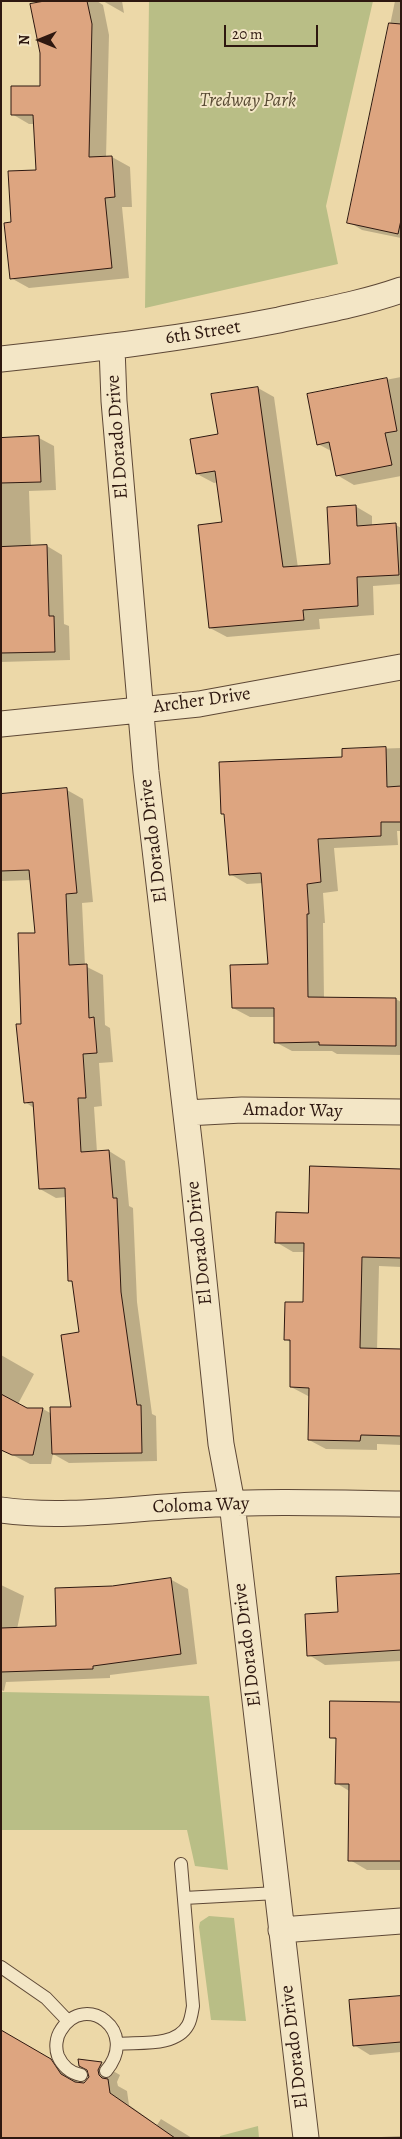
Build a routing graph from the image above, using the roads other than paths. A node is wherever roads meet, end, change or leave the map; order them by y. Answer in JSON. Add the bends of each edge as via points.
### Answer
{"nodes":[{"id":1,"x":401,"y":290,"type":"edge"},
{"id":2,"x":112,"y":347,"type":"junction"},
{"id":3,"x":1,"y":359,"type":"edge"},
{"id":4,"x":401,"y":667,"type":"edge"},
{"id":5,"x":140,"y":710,"type":"junction"},
{"id":6,"x":1,"y":724,"type":"edge"},
{"id":7,"x":401,"y":1112,"type":"edge"},
{"id":8,"x":186,"y":1114,"type":"junction"},
{"id":9,"x":232,"y":1503,"type":"junction"},
{"id":10,"x":401,"y":1504,"type":"edge"},
{"id":11,"x":1,"y":1510,"type":"edge"},
{"id":12,"x":181,"y":1864,"type":"dead end"},
{"id":13,"x":277,"y":1893,"type":"junction"},
{"id":14,"x":184,"y":1898,"type":"junction"},
{"id":15,"x":401,"y":1921,"type":"edge"},
{"id":16,"x":282,"y":1930,"type":"junction"},
{"id":17,"x":1,"y":1968,"type":"edge"},
{"id":18,"x":68,"y":2021,"type":"junction"},
{"id":19,"x":118,"y":2044,"type":"junction"},
{"id":20,"x":106,"y":2070,"type":"dead end"},
{"id":21,"x":81,"y":2075,"type":"dead end"},
{"id":22,"x":306,"y":2138,"type":"edge"}],
"edges":[{"from":1,"to":2,"type":"street","name":"6th Street","via":[[360,304]]},
{"from":2,"to":3,"type":"street","name":"6th Street"},
{"from":2,"to":5,"type":"street","name":"El Dorado Drive"},
{"from":4,"to":5,"type":"street","name":"Archer Drive","via":[[199,704]]},
{"from":5,"to":6,"type":"street","name":"Archer Drive"},
{"from":5,"to":8,"type":"street","name":"El Dorado Drive"},
{"from":7,"to":8,"type":"street","name":"Amador Way","via":[[242,1110]]},
{"from":8,"to":9,"type":"street","name":"El Dorado Drive","via":[[221,1444]]},
{"from":9,"to":10,"type":"street","name":"Coloma Way"},
{"from":9,"to":11,"type":"street","name":"Coloma Way","via":[[68,1513]]},
{"from":9,"to":13,"type":"street","name":"El Dorado Drive"},
{"from":12,"to":14,"type":"lane"},
{"from":13,"to":14,"type":"lane"},
{"from":13,"to":16,"type":"street","name":"El Dorado Drive"},
{"from":14,"to":19,"type":"lane","via":[[193,2006],[189,2024],[179,2036],[166,2040]]},
{"from":15,"to":16,"type":"street"},
{"from":16,"to":22,"type":"street","name":"El Dorado Drive"},
{"from":17,"to":18,"type":"lane","via":[[46,1998]]},
{"from":18,"to":19,"type":"lane","via":[[83,2014],[104,2019],[112,2026]]},
{"from":18,"to":21,"type":"lane","via":[[59,2032],[57,2053],[68,2070]]},
{"from":19,"to":20,"type":"lane","via":[[117,2054]]}]}
